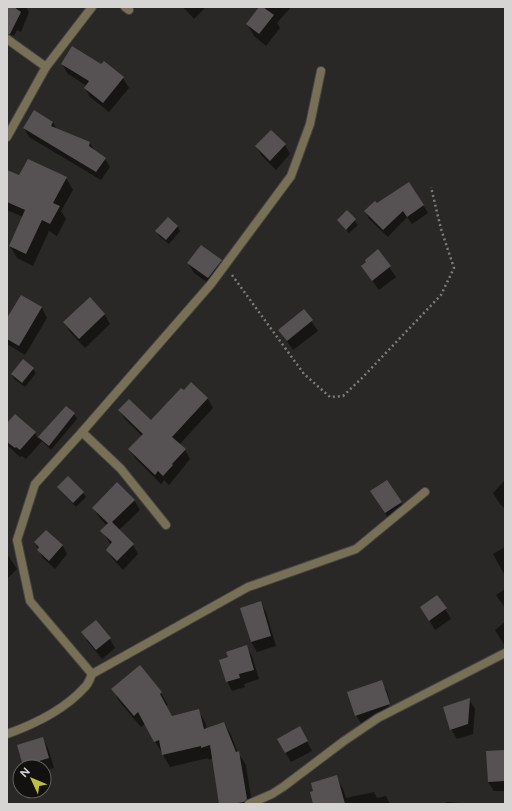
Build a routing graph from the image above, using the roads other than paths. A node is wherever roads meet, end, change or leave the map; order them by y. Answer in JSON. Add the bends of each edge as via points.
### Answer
{"nodes":[{"id":1,"x":92,"y":7,"type":"edge"},
{"id":2,"x":7,"y":40,"type":"edge"},
{"id":3,"x":46,"y":67,"type":"junction"},
{"id":4,"x":321,"y":71,"type":"dead end"},
{"id":5,"x":7,"y":137,"type":"edge"},
{"id":6,"x":82,"y":432,"type":"junction"},
{"id":7,"x":425,"y":492,"type":"dead end"},
{"id":8,"x":166,"y":526,"type":"dead end"},
{"id":9,"x":505,"y":653,"type":"edge"},
{"id":10,"x":92,"y":674,"type":"junction"},
{"id":11,"x":7,"y":734,"type":"edge"},
{"id":12,"x":249,"y":804,"type":"edge"}],
"edges":[{"from":1,"to":3,"type":"street"},
{"from":2,"to":3,"type":"street"},
{"from":3,"to":5,"type":"street"},
{"from":4,"to":6,"type":"street","via":[[310,124],[291,176],[211,284]]},
{"from":6,"to":8,"type":"street","via":[[121,469]]},
{"from":6,"to":10,"type":"street","via":[[35,484],[17,540],[30,601]]},
{"from":7,"to":10,"type":"street","via":[[356,549],[248,587]]},
{"from":9,"to":12,"type":"street","via":[[378,718],[282,787]]},
{"from":10,"to":11,"type":"street","via":[[86,687],[54,712],[25,728]]}]}
